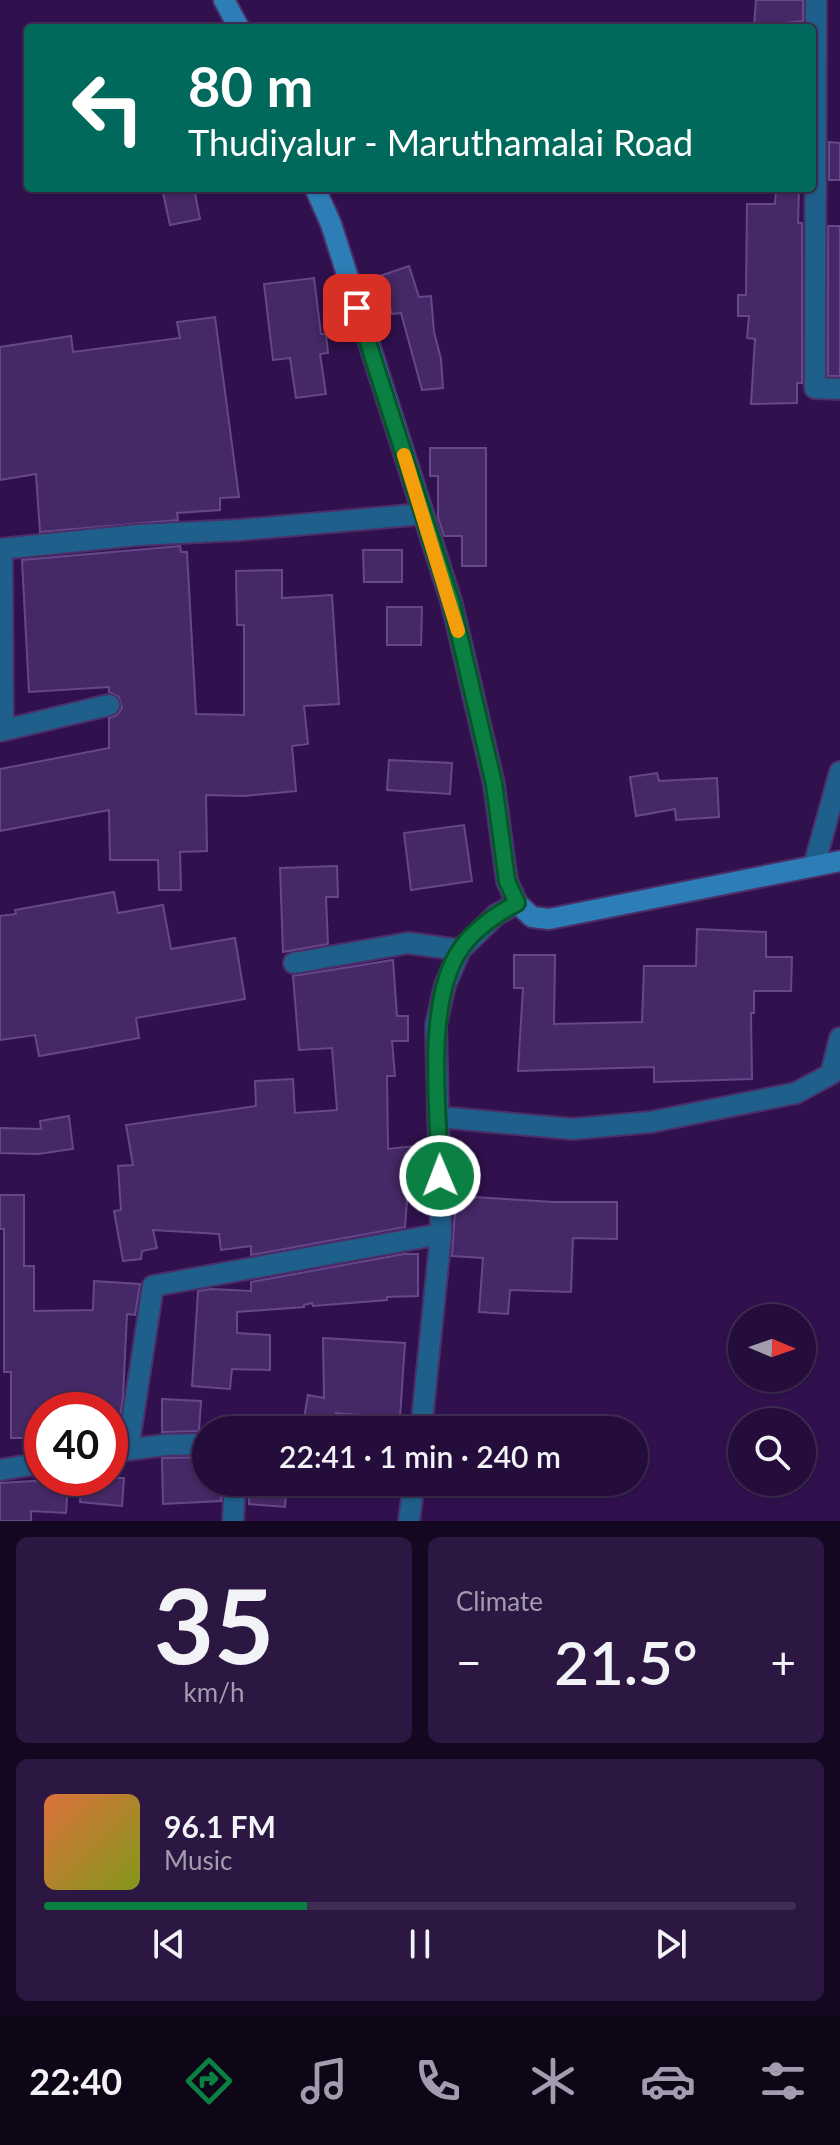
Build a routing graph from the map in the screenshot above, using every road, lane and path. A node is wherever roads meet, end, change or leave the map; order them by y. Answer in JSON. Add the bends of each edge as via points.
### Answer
{"nodes":[{"id":1,"x":225,"y":0,"type":"edge"},
{"id":2,"x":816,"y":0,"type":"edge"},
{"id":3,"x":237,"y":24,"type":"edge"},
{"id":4,"x":816,"y":24,"type":"edge"},
{"id":5,"x":317,"y":192,"type":"edge"},
{"id":6,"x":816,"y":192,"type":"edge"},
{"id":7,"x":840,"y":389,"type":"edge"},
{"id":8,"x":423,"y":514,"type":"junction"},
{"id":9,"x":1,"y":550,"type":"edge"},
{"id":10,"x":109,"y":705,"type":"dead end"},
{"id":11,"x":2,"y":730,"type":"edge"},
{"id":12,"x":840,"y":772,"type":"edge"},
{"id":13,"x":840,"y":861,"type":"edge"},
{"id":14,"x":814,"y":866,"type":"junction"},
{"id":15,"x":517,"y":903,"type":"junction"},
{"id":16,"x":460,"y":950,"type":"junction"},
{"id":17,"x":294,"y":963,"type":"dead end"},
{"id":18,"x":840,"y":1038,"type":"edge"},
{"id":19,"x":438,"y":1117,"type":"junction"},
{"id":20,"x":441,"y":1234,"type":"junction"},
{"id":21,"x":128,"y":1407,"type":"edge"},
{"id":22,"x":422,"y":1416,"type":"edge"},
{"id":23,"x":192,"y":1445,"type":"edge"},
{"id":24,"x":128,"y":1449,"type":"edge"},
{"id":25,"x":24,"y":1466,"type":"edge"},
{"id":26,"x":0,"y":1470,"type":"edge"},
{"id":27,"x":234,"y":1496,"type":"edge"},
{"id":28,"x":412,"y":1496,"type":"edge"},
{"id":29,"x":233,"y":1521,"type":"edge"},
{"id":30,"x":409,"y":1521,"type":"edge"}],
"edges":[{"from":1,"to":3,"type":"main road"},
{"from":2,"to":4,"type":"street"},
{"from":5,"to":8,"type":"main road"},
{"from":6,"to":7,"type":"street","via":[[815,388]]},
{"from":8,"to":9,"type":"street"},
{"from":8,"to":15,"type":"main road","via":[[452,604],[494,784],[507,881]]},
{"from":9,"to":11,"type":"street"},
{"from":10,"to":11,"type":"street"},
{"from":12,"to":14,"type":"street"},
{"from":13,"to":14,"type":"main road"},
{"from":14,"to":15,"type":"main road","via":[[549,919],[532,917]]},
{"from":15,"to":16,"type":"street","via":[[496,915]]},
{"from":16,"to":17,"type":"street","via":[[408,943]]},
{"from":16,"to":19,"type":"street","via":[[436,1025]]},
{"from":18,"to":19,"type":"street","via":[[831,1074],[796,1093],[651,1122],[573,1129]]},
{"from":19,"to":20,"type":"street"},
{"from":20,"to":21,"type":"street","via":[[153,1286]]},
{"from":20,"to":22,"type":"street"},
{"from":23,"to":24,"type":"street"},
{"from":25,"to":26,"type":"street"},
{"from":27,"to":29,"type":"street"},
{"from":28,"to":30,"type":"street"}]}
